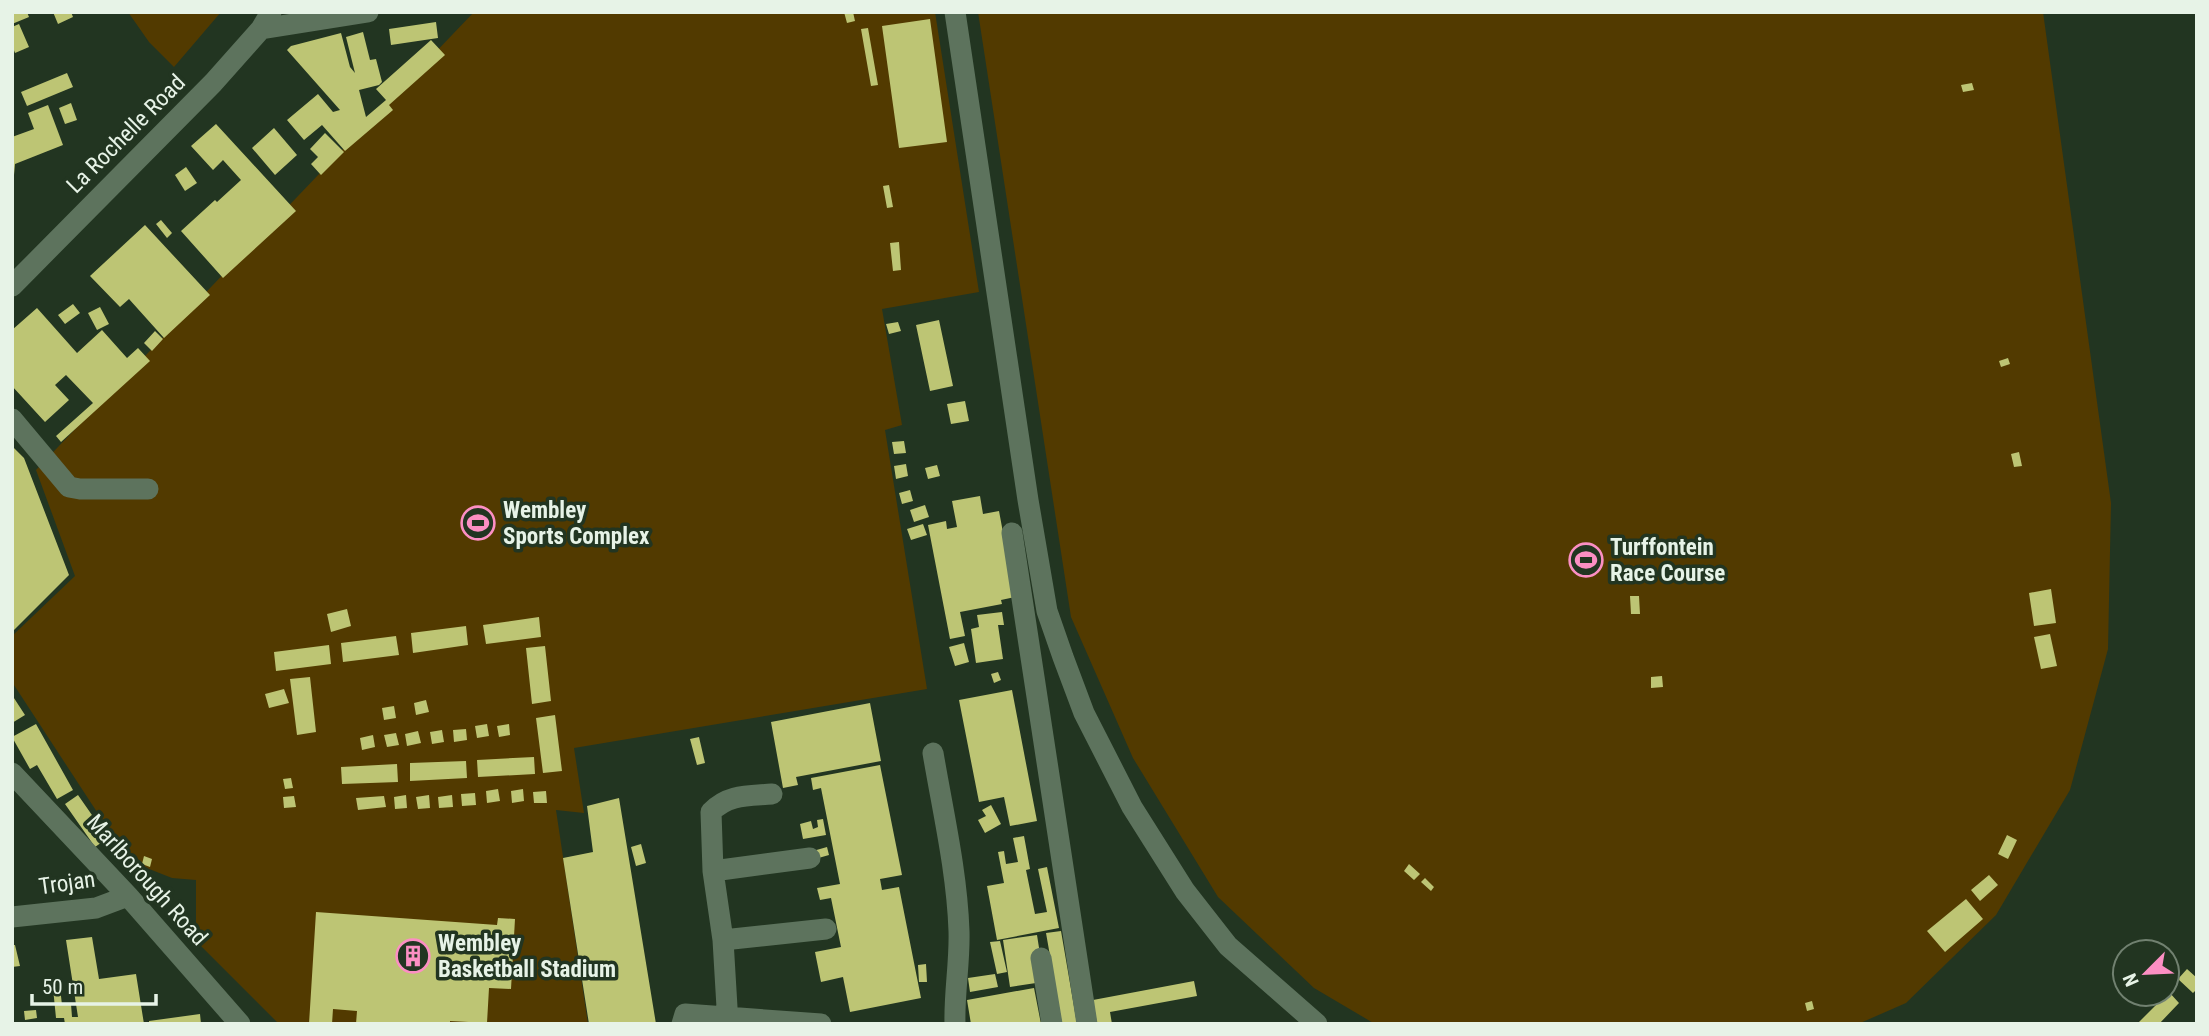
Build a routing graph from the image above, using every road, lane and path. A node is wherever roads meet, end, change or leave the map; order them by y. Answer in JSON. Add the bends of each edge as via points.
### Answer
{"nodes":[{"id":1,"x":368,"y":12,"type":"edge"},
{"id":2,"x":955,"y":12,"type":"edge"},
{"id":3,"x":266,"y":21,"type":"edge"},
{"id":4,"x":12,"y":286,"type":"edge"},
{"id":5,"x":12,"y":419,"type":"edge"},
{"id":6,"x":148,"y":489,"type":"dead end"},
{"id":7,"x":1012,"y":533,"type":"dead end"},
{"id":8,"x":933,"y":753,"type":"dead end"},
{"id":9,"x":12,"y":773,"type":"edge"},
{"id":10,"x":772,"y":794,"type":"dead end"},
{"id":11,"x":810,"y":858,"type":"dead end"},
{"id":12,"x":713,"y":871,"type":"junction"},
{"id":13,"x":128,"y":896,"type":"junction"},
{"id":14,"x":12,"y":916,"type":"edge"},
{"id":15,"x":826,"y":929,"type":"dead end"},
{"id":16,"x":723,"y":940,"type":"junction"},
{"id":17,"x":1041,"y":958,"type":"dead end"},
{"id":18,"x":728,"y":1021,"type":"edge"},
{"id":19,"x":240,"y":1024,"type":"edge"},
{"id":20,"x":682,"y":1024,"type":"edge"},
{"id":21,"x":821,"y":1024,"type":"edge"},
{"id":22,"x":956,"y":1024,"type":"edge"},
{"id":23,"x":1052,"y":1024,"type":"edge"},
{"id":24,"x":1087,"y":1024,"type":"edge"},
{"id":25,"x":1317,"y":1024,"type":"edge"}],
"edges":[{"from":1,"to":3,"type":"street"},
{"from":2,"to":25,"type":"street","via":[[1028,500],[1047,611],[1063,657],[1084,713],[1132,807],[1185,891],[1228,946]]},
{"from":3,"to":4,"type":"street","name":"La Rochelle Road","via":[[214,82]]},
{"from":5,"to":6,"type":"street","via":[[69,487]]},
{"from":7,"to":24,"type":"street"},
{"from":8,"to":22,"type":"street","via":[[955,884],[959,933]]},
{"from":9,"to":13,"type":"street","name":"Marlborough Road"},
{"from":10,"to":12,"type":"street","via":[[721,802],[711,812]]},
{"from":11,"to":12,"type":"street"},
{"from":12,"to":16,"type":"street"},
{"from":13,"to":14,"type":"street","name":"Trojan","via":[[96,908]]},
{"from":13,"to":19,"type":"street","name":"Marlborough Road"},
{"from":15,"to":16,"type":"street"},
{"from":16,"to":18,"type":"street"},
{"from":17,"to":23,"type":"street"},
{"from":18,"to":20,"type":"street","via":[[685,1014]]},
{"from":18,"to":21,"type":"street"}]}
